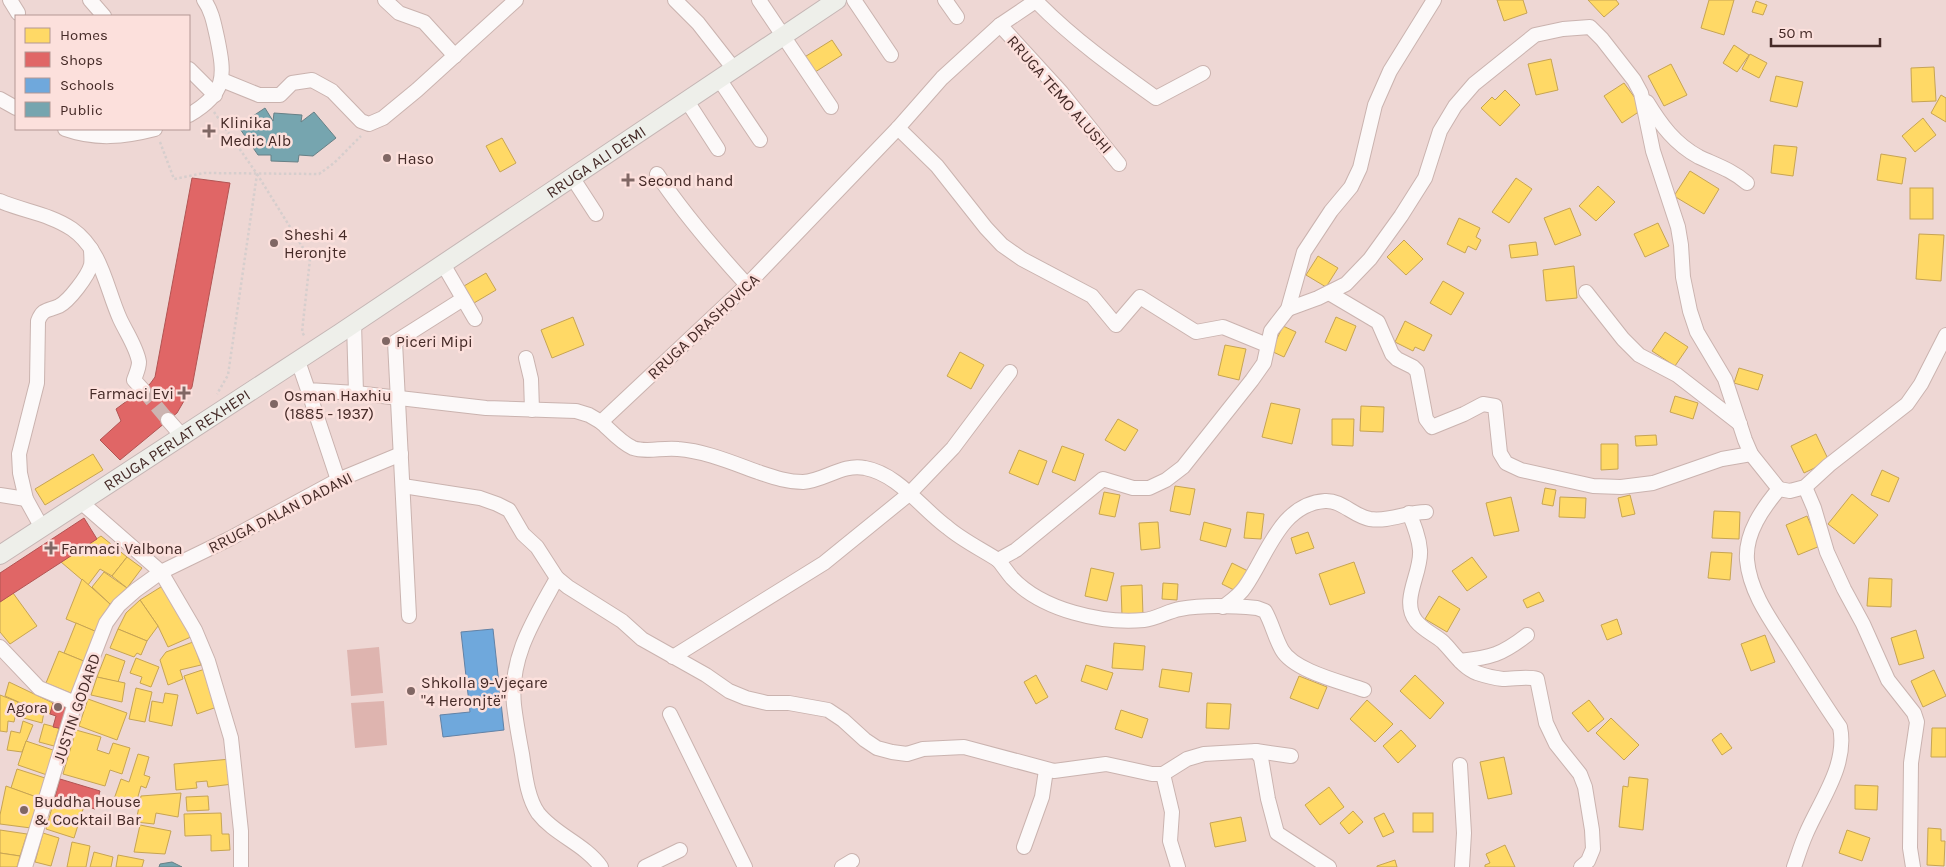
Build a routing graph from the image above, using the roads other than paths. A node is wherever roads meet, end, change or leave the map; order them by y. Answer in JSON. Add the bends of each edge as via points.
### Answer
{"nodes":[{"id":1,"x":10,"y":0,"type":"edge"},
{"id":2,"x":90,"y":0,"type":"edge"},
{"id":3,"x":204,"y":0,"type":"edge"},
{"id":4,"x":385,"y":0,"type":"edge"},
{"id":5,"x":516,"y":0,"type":"edge"},
{"id":6,"x":675,"y":0,"type":"edge"},
{"id":7,"x":759,"y":0,"type":"edge"},
{"id":8,"x":837,"y":0,"type":"edge"},
{"id":9,"x":854,"y":0,"type":"edge"},
{"id":10,"x":945,"y":0,"type":"edge"},
{"id":11,"x":1037,"y":0,"type":"edge"},
{"id":12,"x":1434,"y":0,"type":"edge"},
{"id":13,"x":18,"y":14,"type":"dead end"},
{"id":14,"x":103,"y":15,"type":"edge"},
{"id":15,"x":957,"y":17,"type":"dead end"},
{"id":16,"x":1000,"y":25,"type":"junction"},
{"id":17,"x":782,"y":36,"type":"junction"},
{"id":18,"x":891,"y":55,"type":"dead end"},
{"id":19,"x":455,"y":56,"type":"junction"},
{"id":20,"x":734,"y":68,"type":"junction"},
{"id":21,"x":190,"y":70,"type":"edge"},
{"id":22,"x":1203,"y":73,"type":"dead end"},
{"id":23,"x":719,"y":79,"type":"junction"},
{"id":24,"x":222,"y":80,"type":"junction"},
{"id":25,"x":1641,"y":93,"type":"junction"},
{"id":26,"x":215,"y":95,"type":"junction"},
{"id":27,"x":0,"y":99,"type":"edge"},
{"id":28,"x":686,"y":101,"type":"junction"},
{"id":29,"x":15,"y":107,"type":"edge"},
{"id":30,"x":831,"y":107,"type":"dead end"},
{"id":31,"x":190,"y":114,"type":"edge"},
{"id":32,"x":898,"y":128,"type":"junction"},
{"id":33,"x":68,"y":130,"type":"edge"},
{"id":34,"x":151,"y":130,"type":"edge"},
{"id":35,"x":760,"y":140,"type":"dead end"},
{"id":36,"x":718,"y":149,"type":"dead end"},
{"id":37,"x":1119,"y":164,"type":"dead end"},
{"id":38,"x":657,"y":174,"type":"dead end"},
{"id":39,"x":572,"y":177,"type":"junction"},
{"id":40,"x":1747,"y":183,"type":"dead end"},
{"id":41,"x":0,"y":200,"type":"edge"},
{"id":42,"x":596,"y":214,"type":"dead end"},
{"id":43,"x":91,"y":249,"type":"junction"},
{"id":44,"x":443,"y":264,"type":"junction"},
{"id":45,"x":747,"y":285,"type":"junction"},
{"id":46,"x":1329,"y":292,"type":"junction"},
{"id":47,"x":1586,"y":292,"type":"dead end"},
{"id":48,"x":464,"y":298,"type":"junction"},
{"id":49,"x":1288,"y":309,"type":"junction"},
{"id":50,"x":475,"y":319,"type":"dead end"},
{"id":51,"x":354,"y":323,"type":"junction"},
{"id":52,"x":1946,"y":336,"type":"edge"},
{"id":53,"x":1267,"y":345,"type":"junction"},
{"id":54,"x":526,"y":358,"type":"dead end"},
{"id":55,"x":298,"y":361,"type":"junction"},
{"id":56,"x":1010,"y":372,"type":"dead end"},
{"id":57,"x":143,"y":390,"type":"tunnel mouth"},
{"id":58,"x":308,"y":390,"type":"junction"},
{"id":59,"x":356,"y":393,"type":"junction"},
{"id":60,"x":397,"y":397,"type":"junction"},
{"id":61,"x":532,"y":410,"type":"junction"},
{"id":62,"x":168,"y":420,"type":"tunnel mouth"},
{"id":63,"x":601,"y":422,"type":"junction"},
{"id":64,"x":1740,"y":424,"type":"junction"},
{"id":65,"x":183,"y":437,"type":"junction"},
{"id":66,"x":401,"y":454,"type":"junction"},
{"id":67,"x":1751,"y":454,"type":"junction"},
{"id":68,"x":338,"y":480,"type":"junction"},
{"id":69,"x":403,"y":486,"type":"junction"},
{"id":70,"x":1805,"y":487,"type":"junction"},
{"id":71,"x":1780,"y":489,"type":"junction"},
{"id":72,"x":909,"y":494,"type":"junction"},
{"id":73,"x":0,"y":496,"type":"edge"},
{"id":74,"x":26,"y":499,"type":"junction"},
{"id":75,"x":82,"y":502,"type":"junction"},
{"id":76,"x":1426,"y":512,"type":"dead end"},
{"id":77,"x":1409,"y":513,"type":"junction"},
{"id":78,"x":42,"y":528,"type":"junction"},
{"id":79,"x":0,"y":555,"type":"edge"},
{"id":80,"x":998,"y":560,"type":"junction"},
{"id":81,"x":161,"y":572,"type":"junction"},
{"id":82,"x":557,"y":578,"type":"junction"},
{"id":83,"x":1223,"y":607,"type":"junction"},
{"id":84,"x":409,"y":616,"type":"dead end"},
{"id":85,"x":1527,"y":635,"type":"dead end"},
{"id":86,"x":0,"y":648,"type":"edge"},
{"id":87,"x":673,"y":656,"type":"junction"},
{"id":88,"x":1460,"y":661,"type":"junction"},
{"id":89,"x":1364,"y":690,"type":"dead end"},
{"id":90,"x":75,"y":703,"type":"junction"},
{"id":91,"x":670,"y":714,"type":"dead end"},
{"id":92,"x":1256,"y":751,"type":"junction"},
{"id":93,"x":1291,"y":756,"type":"dead end"},
{"id":94,"x":1460,"y":765,"type":"dead end"},
{"id":95,"x":1046,"y":770,"type":"junction"},
{"id":96,"x":1163,"y":774,"type":"junction"},
{"id":97,"x":1024,"y":847,"type":"dead end"},
{"id":98,"x":680,"y":850,"type":"dead end"},
{"id":99,"x":25,"y":867,"type":"edge"},
{"id":100,"x":241,"y":867,"type":"edge"},
{"id":101,"x":601,"y":867,"type":"edge"},
{"id":102,"x":645,"y":867,"type":"edge"},
{"id":103,"x":745,"y":867,"type":"edge"},
{"id":104,"x":1178,"y":867,"type":"edge"},
{"id":105,"x":1329,"y":867,"type":"edge"},
{"id":106,"x":1462,"y":867,"type":"edge"},
{"id":107,"x":1581,"y":867,"type":"edge"},
{"id":108,"x":1794,"y":867,"type":"edge"},
{"id":109,"x":1913,"y":867,"type":"edge"}],
"edges":[{"from":1,"to":13,"type":"street"},
{"from":2,"to":14,"type":"street"},
{"from":3,"to":24,"type":"street","via":[[212,16],[222,58]]},
{"from":4,"to":19,"type":"street","via":[[399,12],[424,22]]},
{"from":5,"to":19,"type":"street"},
{"from":6,"to":20,"type":"street"},
{"from":7,"to":17,"type":"street"},
{"from":8,"to":17,"type":"main road","name":"RRUGA ALI DEMI"},
{"from":9,"to":18,"type":"street"},
{"from":10,"to":15,"type":"street"},
{"from":11,"to":16,"type":"street","name":"RRUGA DRASHOVICA"},
{"from":11,"to":22,"type":"street","via":[[1060,26],[1156,98]]},
{"from":12,"to":49,"type":"street","via":[[1390,71],[1375,105],[1360,168],[1351,187],[1304,252]]},
{"from":16,"to":32,"type":"street","name":"RRUGA DRASHOVICA","via":[[942,78]]},
{"from":16,"to":37,"type":"street","name":"RRUGA TEMO ALUSHI","via":[[1061,92]]},
{"from":17,"to":20,"type":"main road","name":"RRUGA ALI DEMI"},
{"from":17,"to":30,"type":"street"},
{"from":19,"to":24,"type":"street","via":[[383,118],[369,124],[361,121],[332,91],[312,80],[292,82],[280,95],[259,95]]},
{"from":20,"to":23,"type":"main road","name":"RRUGA ALI DEMI"},
{"from":21,"to":26,"type":"street"},
{"from":23,"to":28,"type":"main road","name":"RRUGA ALI DEMI"},
{"from":23,"to":35,"type":"street"},
{"from":24,"to":26,"type":"street"},
{"from":25,"to":40,"type":"street","via":[[1664,130],[1680,145],[1735,173]]},
{"from":25,"to":46,"type":"street","via":[[1602,39],[1590,28],[1535,35],[1474,84],[1455,106],[1440,131],[1425,178],[1401,216],[1370,259],[1346,284]]},
{"from":25,"to":64,"type":"street","via":[[1653,151],[1678,227],[1690,311],[1697,332],[1725,379]]},
{"from":26,"to":31,"type":"street"},
{"from":27,"to":29,"type":"street"},
{"from":28,"to":36,"type":"street"},
{"from":28,"to":39,"type":"main road","name":"RRUGA ALI DEMI"},
{"from":32,"to":45,"type":"street","name":"RRUGA DRASHOVICA"},
{"from":32,"to":53,"type":"street","via":[[937,166],[1002,245],[1022,260],[1092,296],[1116,325],[1140,297],[1196,332],[1223,327]]},
{"from":33,"to":34,"type":"street","via":[[98,137],[120,137]]},
{"from":38,"to":45,"type":"street","via":[[704,238]]},
{"from":39,"to":42,"type":"street"},
{"from":39,"to":44,"type":"main road","name":"RRUGA ALI DEMI"},
{"from":41,"to":43,"type":"street","via":[[55,220],[73,230]]},
{"from":43,"to":57,"type":"street","via":[[136,351],[139,362],[134,380]]},
{"from":43,"to":74,"type":"street","via":[[91,266],[86,277],[68,300],[48,309],[38,321],[37,383],[19,454]]},
{"from":44,"to":48,"type":"street"},
{"from":44,"to":51,"type":"main road","name":"RRUGA ALI DEMI"},
{"from":45,"to":63,"type":"street","name":"RRUGA DRASHOVICA"},
{"from":46,"to":49,"type":"street"},
{"from":46,"to":67,"type":"street","via":[[1378,322],[1392,354],[1413,367],[1429,425],[1432,427],[1483,404],[1495,406],[1500,453],[1506,463],[1521,470],[1593,486],[1621,487],[1653,483],[1722,459]]},
{"from":47,"to":64,"type":"street","via":[[1639,354],[1677,375]]},
{"from":48,"to":50,"type":"street"},
{"from":48,"to":60,"type":"street","via":[[395,342]]},
{"from":49,"to":53,"type":"street","via":[[1271,331]]},
{"from":51,"to":55,"type":"main road","name":"RRUGA PERLAT REXHEPI"},
{"from":51,"to":59,"type":"street"},
{"from":52,"to":70,"type":"street","via":[[1921,384],[1906,404]]},
{"from":53,"to":80,"type":"street","via":[[1264,362],[1252,380],[1183,467],[1149,488],[1133,488],[1103,479]]},
{"from":54,"to":61,"type":"street"},
{"from":55,"to":58,"type":"street"},
{"from":55,"to":65,"type":"main road","name":"RRUGA PERLAT REXHEPI"},
{"from":56,"to":72,"type":"street","via":[[954,448]]},
{"from":58,"to":59,"type":"street"},
{"from":58,"to":68,"type":"street"},
{"from":59,"to":60,"type":"street"},
{"from":60,"to":61,"type":"street"},
{"from":60,"to":66,"type":"street"},
{"from":61,"to":63,"type":"street","via":[[576,411]]},
{"from":62,"to":65,"type":"street"},
{"from":63,"to":72,"type":"street","via":[[631,447],[643,450],[679,449],[699,453],[783,480],[823,478],[850,467],[864,468],[880,473]]},
{"from":64,"to":67,"type":"street"},
{"from":65,"to":75,"type":"main road","name":"RRUGA PERLAT REXHEPI"},
{"from":66,"to":68,"type":"street","name":"RRUGA DALAN DADANI"},
{"from":66,"to":69,"type":"street"},
{"from":67,"to":71,"type":"street"},
{"from":68,"to":81,"type":"street","name":"RRUGA DALAN DADANI"},
{"from":69,"to":82,"type":"street","via":[[480,498],[509,510]]},
{"from":69,"to":84,"type":"street"},
{"from":70,"to":71,"type":"street","via":[[1790,491]]},
{"from":70,"to":109,"type":"street","via":[[1827,552],[1844,589],[1888,680],[1914,713],[1917,722],[1911,762],[1910,848]]},
{"from":71,"to":108,"type":"street","via":[[1765,505],[1749,543],[1747,560],[1752,582],[1764,610],[1840,726],[1842,739],[1834,775]]},
{"from":72,"to":80,"type":"street","via":[[949,529]]},
{"from":72,"to":87,"type":"street","via":[[824,563]]},
{"from":73,"to":74,"type":"street"},
{"from":74,"to":78,"type":"street"},
{"from":75,"to":78,"type":"main road","name":"RRUGA PERLAT REXHEPI"},
{"from":75,"to":81,"type":"street"},
{"from":76,"to":77,"type":"street"},
{"from":77,"to":83,"type":"street","via":[[1388,520],[1367,518],[1337,502],[1327,501],[1314,502],[1299,509],[1281,526],[1246,586]]},
{"from":77,"to":88,"type":"street","via":[[1421,552],[1411,601],[1412,614],[1416,622],[1441,640]]},
{"from":78,"to":79,"type":"main road","name":"RRUGA PERLAT REXHEPI"},
{"from":80,"to":83,"type":"street","via":[[1013,579],[1034,594],[1061,609],[1089,617],[1146,620],[1179,609]]},
{"from":81,"to":90,"type":"street","name":"JUSTIN GODARD","via":[[119,605],[106,623]]},
{"from":81,"to":100,"type":"street","via":[[195,630],[208,661],[231,738],[242,831]]},
{"from":82,"to":87,"type":"street","via":[[622,621],[642,639]]},
{"from":82,"to":101,"type":"street","via":[[518,655],[514,704],[530,794],[537,811]]},
{"from":83,"to":89,"type":"street","via":[[1265,611],[1283,652],[1293,661]]},
{"from":85,"to":88,"type":"street","via":[[1500,654]]},
{"from":86,"to":90,"type":"street","via":[[39,688]]},
{"from":87,"to":95,"type":"street","via":[[746,698],[828,710],[877,748],[907,754],[923,749],[964,747]]},
{"from":88,"to":107,"type":"street","via":[[1474,672],[1488,677],[1538,680],[1546,723],[1585,787],[1593,849]]},
{"from":90,"to":99,"type":"street","name":"JUSTIN GODARD"},
{"from":91,"to":103,"type":"street"},
{"from":92,"to":93,"type":"street"},
{"from":92,"to":96,"type":"street","via":[[1204,754],[1187,759]]},
{"from":92,"to":105,"type":"street","via":[[1261,758],[1277,833]]},
{"from":94,"to":106,"type":"street","via":[[1464,832]]},
{"from":95,"to":96,"type":"street","via":[[1054,772],[1106,764]]},
{"from":95,"to":97,"type":"street","via":[[1042,797]]},
{"from":96,"to":104,"type":"street","via":[[1172,812],[1170,841]]},
{"from":98,"to":102,"type":"street"}]}
